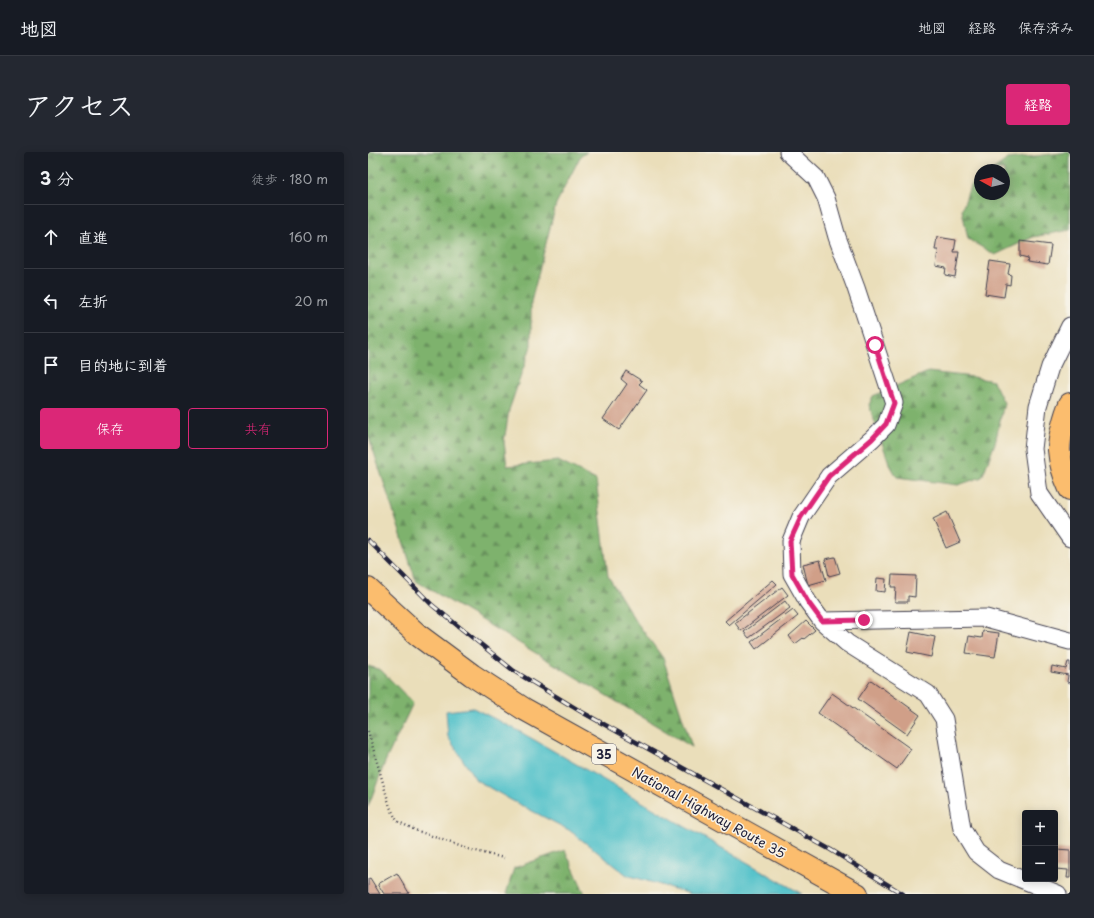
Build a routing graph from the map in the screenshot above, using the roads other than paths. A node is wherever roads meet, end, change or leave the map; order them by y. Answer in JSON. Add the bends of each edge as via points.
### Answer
{"nodes":[{"id":1,"x":788,"y":152,"type":"edge"},
{"id":2,"x":1070,"y":326,"type":"edge"},
{"id":3,"x":1070,"y":404,"type":"edge"},
{"id":4,"x":1070,"y":489,"type":"edge"},
{"id":5,"x":1070,"y":538,"type":"edge"},
{"id":6,"x":368,"y":589,"type":"edge"},
{"id":7,"x":822,"y":621,"type":"junction"},
{"id":8,"x":1070,"y":641,"type":"edge"},
{"id":9,"x":857,"y":894,"type":"edge"},
{"id":10,"x":1058,"y":894,"type":"edge"}],
"edges":[{"from":1,"to":7,"type":"street","via":[[816,178],[826,198],[894,403],[886,424],[829,476],[801,517],[790,541],[792,574]]},
{"from":2,"to":5,"type":"street","via":[[1050,367],[1038,406],[1033,449],[1039,493]]},
{"from":3,"to":4,"type":"highway","via":[[1059,450]]},
{"from":6,"to":9,"type":"highway","name":"National Highway Route 35","number":"35","via":[[418,635],[524,709]]},
{"from":7,"to":8,"type":"street","via":[[986,618]]},
{"from":7,"to":10,"type":"street","via":[[847,643],[928,694],[944,719],[962,829],[976,852],[999,870]]}]}
